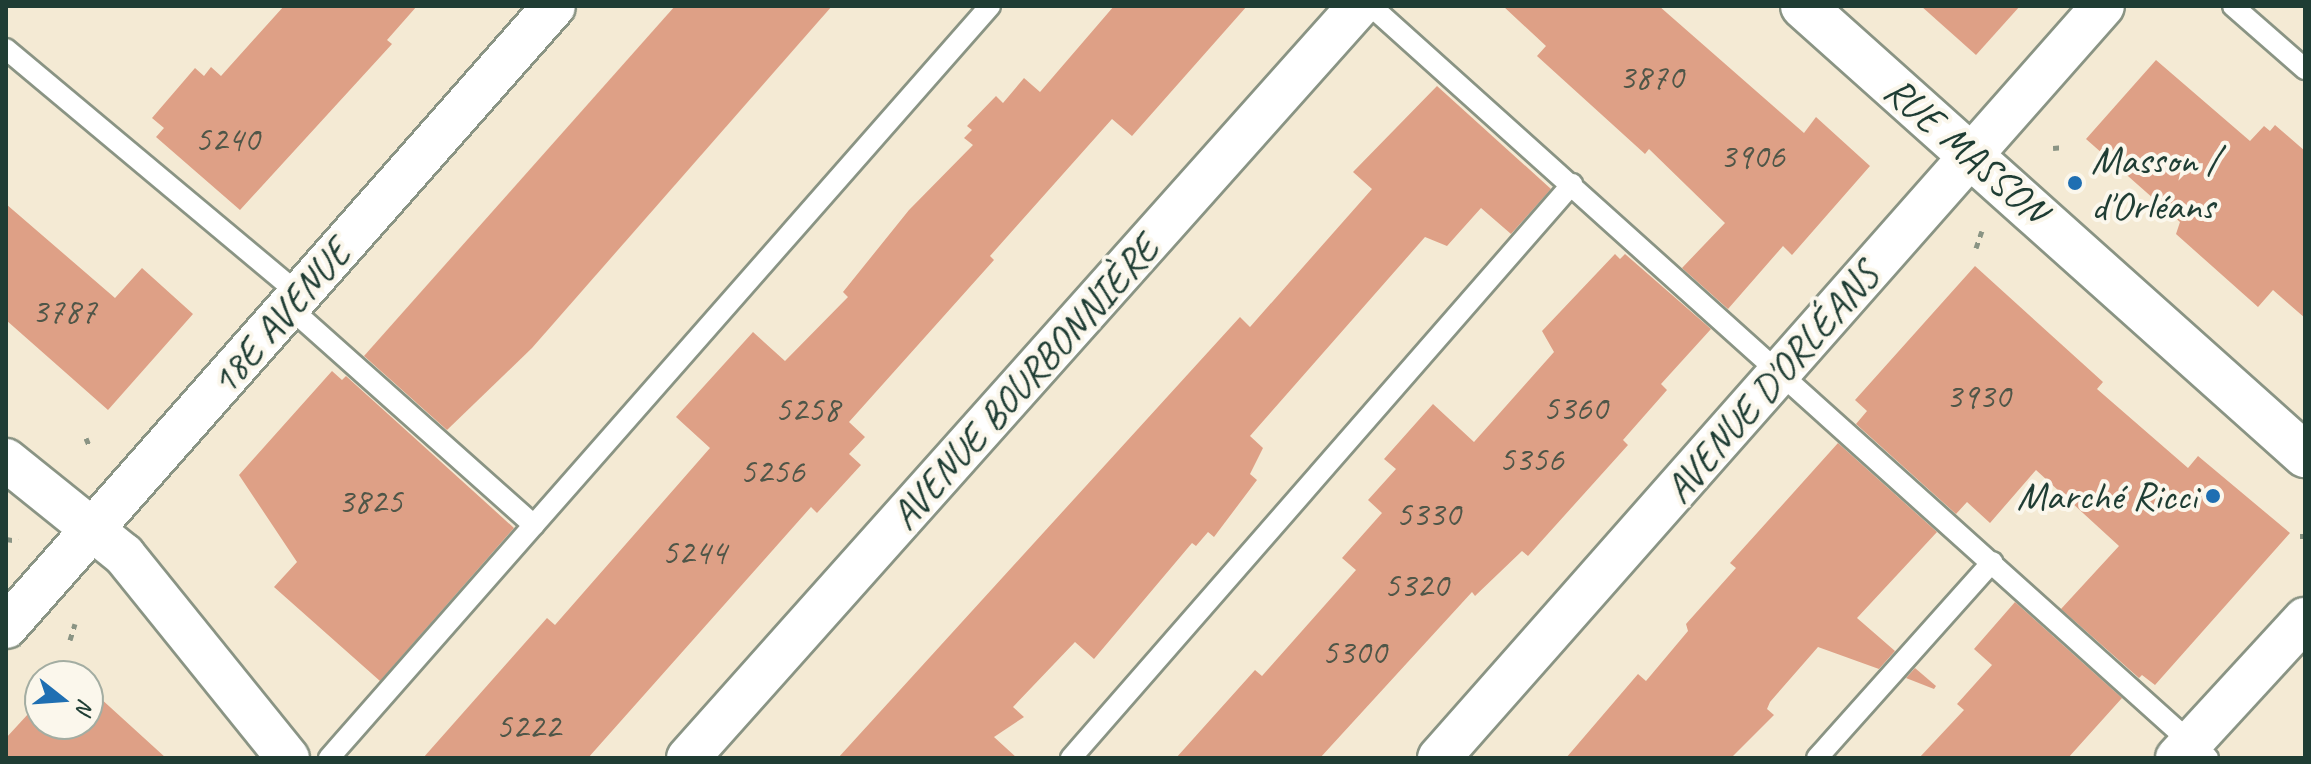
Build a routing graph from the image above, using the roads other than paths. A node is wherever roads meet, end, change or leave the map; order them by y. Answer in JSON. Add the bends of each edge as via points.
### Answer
{"nodes":[{"id":1,"x":554,"y":6,"type":"edge"},
{"id":2,"x":990,"y":6,"type":"edge"},
{"id":3,"x":1359,"y":6,"type":"edge"},
{"id":4,"x":1371,"y":6,"type":"edge"},
{"id":5,"x":1803,"y":6,"type":"edge"},
{"id":6,"x":2103,"y":6,"type":"edge"},
{"id":7,"x":2233,"y":6,"type":"edge"},
{"id":8,"x":6,"y":49,"type":"edge"},
{"id":9,"x":2305,"y":69,"type":"edge"},
{"id":10,"x":1971,"y":154,"type":"junction"},
{"id":11,"x":1572,"y":184,"type":"junction"},
{"id":12,"x":294,"y":301,"type":"junction"},
{"id":13,"x":1782,"y":371,"type":"junction"},
{"id":14,"x":2305,"y":455,"type":"edge"},
{"id":15,"x":6,"y":460,"type":"edge"},
{"id":16,"x":534,"y":525,"type":"junction"},
{"id":17,"x":93,"y":528,"type":"junction"},
{"id":18,"x":1992,"y":562,"type":"junction"},
{"id":19,"x":2305,"y":619,"type":"edge"},
{"id":20,"x":6,"y":627,"type":"edge"},
{"id":21,"x":2192,"y":753,"type":"edge"},
{"id":22,"x":288,"y":758,"type":"edge"},
{"id":23,"x":329,"y":758,"type":"edge"},
{"id":24,"x":688,"y":758,"type":"edge"},
{"id":25,"x":1071,"y":758,"type":"edge"},
{"id":26,"x":1439,"y":758,"type":"edge"},
{"id":27,"x":1817,"y":758,"type":"edge"}],
"edges":[{"from":1,"to":12,"type":"street","name":"18E AVENUE"},
{"from":2,"to":16,"type":"lane"},
{"from":3,"to":24,"type":"street","name":"AVENUE BOURBONNIÈRE"},
{"from":4,"to":11,"type":"lane"},
{"from":5,"to":10,"type":"street","name":"RUE MASSON"},
{"from":6,"to":10,"type":"street","name":"AVENUE D'ORLÉANS"},
{"from":7,"to":9,"type":"lane"},
{"from":8,"to":12,"type":"lane"},
{"from":10,"to":13,"type":"street","name":"AVENUE D'ORLÉANS"},
{"from":10,"to":14,"type":"street","name":"RUE MASSON"},
{"from":11,"to":13,"type":"lane"},
{"from":11,"to":25,"type":"lane"},
{"from":12,"to":16,"type":"lane"},
{"from":12,"to":17,"type":"street","name":"18E AVENUE"},
{"from":13,"to":18,"type":"lane"},
{"from":13,"to":26,"type":"street","name":"AVENUE D'ORLÉANS"},
{"from":15,"to":17,"type":"street"},
{"from":16,"to":23,"type":"lane"},
{"from":17,"to":20,"type":"street","name":"18E AVENUE"},
{"from":17,"to":22,"type":"street","via":[[124,555]]},
{"from":18,"to":21,"type":"lane"},
{"from":18,"to":27,"type":"lane"},
{"from":19,"to":21,"type":"street"}]}
